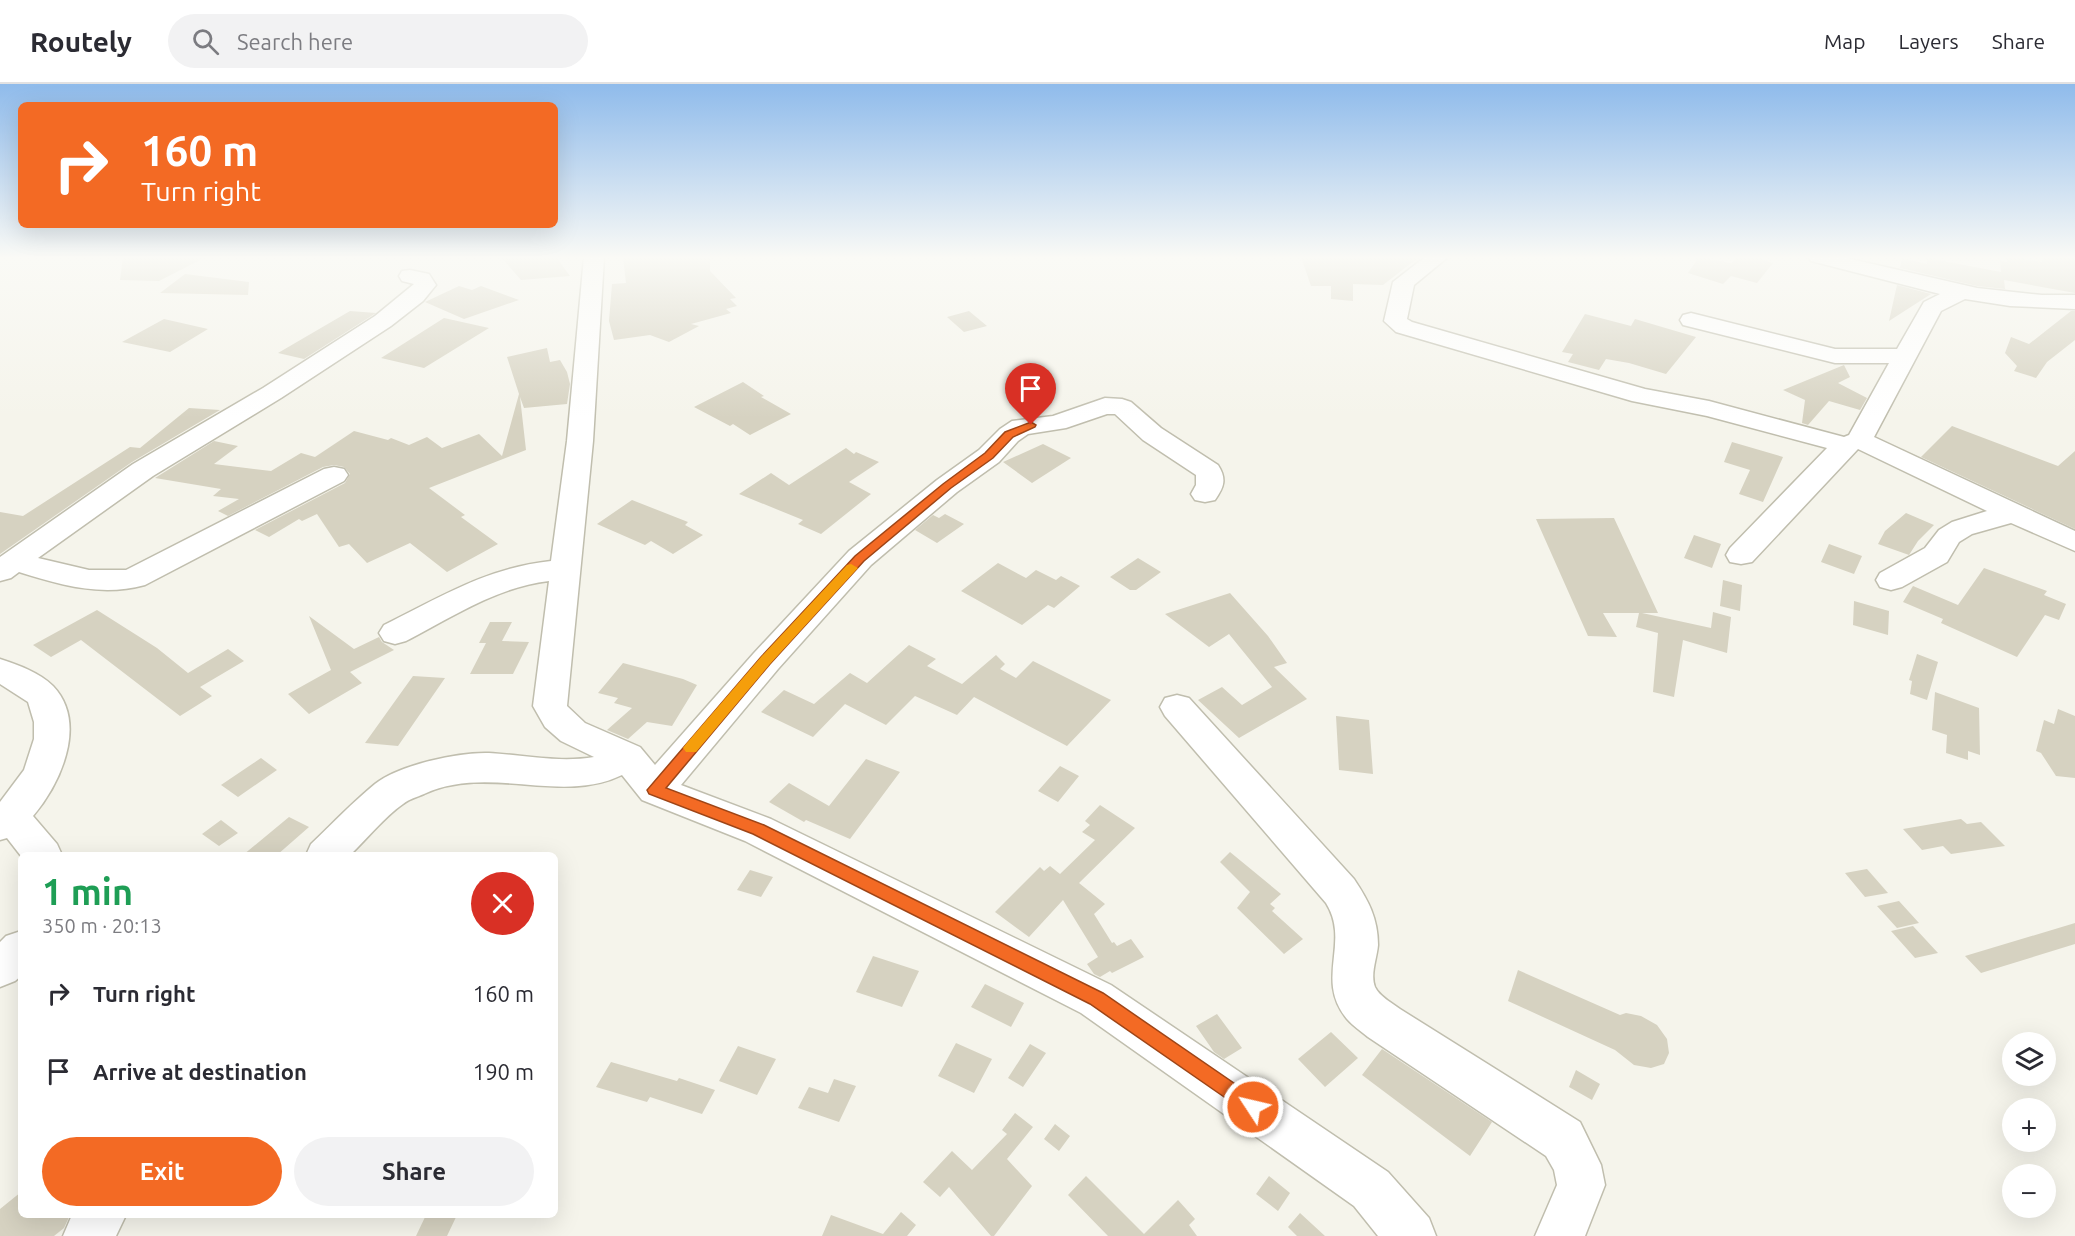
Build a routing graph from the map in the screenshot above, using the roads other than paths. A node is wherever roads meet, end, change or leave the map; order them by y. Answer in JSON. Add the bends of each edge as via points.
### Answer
{"nodes":[{"id":1,"x":396,"y":311,"type":"edge"},
{"id":2,"x":590,"y":311,"type":"edge"},
{"id":3,"x":1397,"y":311,"type":"edge"},
{"id":4,"x":1930,"y":311,"type":"edge"},
{"id":5,"x":1691,"y":320,"type":"dead end"},
{"id":6,"x":1906,"y":356,"type":"junction"},
{"id":7,"x":1852,"y":443,"type":"junction"},
{"id":8,"x":334,"y":475,"type":"dead end"},
{"id":9,"x":1205,"y":494,"type":"dead end"},
{"id":10,"x":2012,"y":513,"type":"junction"},
{"id":11,"x":2075,"y":542,"type":"edge"},
{"id":12,"x":1740,"y":555,"type":"dead end"},
{"id":13,"x":7,"y":566,"type":"edge"},
{"id":14,"x":566,"y":569,"type":"junction"},
{"id":15,"x":1890,"y":580,"type":"dead end"},
{"id":16,"x":395,"y":633,"type":"dead end"},
{"id":17,"x":0,"y":670,"type":"edge"},
{"id":18,"x":1177,"y":707,"type":"dead end"},
{"id":19,"x":627,"y":757,"type":"junction"},
{"id":20,"x":655,"y":790,"type":"junction"},
{"id":21,"x":5,"y":820,"type":"edge"},
{"id":22,"x":40,"y":852,"type":"edge"},
{"id":23,"x":328,"y":852,"type":"edge"},
{"id":24,"x":18,"y":951,"type":"edge"},
{"id":25,"x":0,"y":968,"type":"edge"},
{"id":26,"x":99,"y":1218,"type":"edge"},
{"id":27,"x":88,"y":1236,"type":"edge"},
{"id":28,"x":1411,"y":1236,"type":"edge"},
{"id":29,"x":1560,"y":1236,"type":"edge"}],
"edges":[{"from":1,"to":13,"type":"street","via":[[272,393],[143,470]]},
{"from":2,"to":14,"type":"street"},
{"from":3,"to":7,"type":"street","via":[[1395,321],[1404,327],[1641,396]]},
{"from":4,"to":6,"type":"street"},
{"from":5,"to":6,"type":"street","via":[[1835,356]]},
{"from":6,"to":7,"type":"street"},
{"from":7,"to":10,"type":"street"},
{"from":7,"to":12,"type":"street"},
{"from":8,"to":13,"type":"street","via":[[134,579],[102,583]]},
{"from":9,"to":20,"type":"street","via":[[1211,480],[1208,471],[1152,434],[1122,407],[1105,406],[1057,423],[1021,428],[860,558]]},
{"from":10,"to":11,"type":"street"},
{"from":10,"to":15,"type":"street","via":[[1962,528],[1949,536],[1936,555]]},
{"from":14,"to":16,"type":"street","via":[[496,582]]},
{"from":14,"to":19,"type":"street","via":[[550,706],[573,732]]},
{"from":17,"to":21,"type":"street","via":[[37,690],[48,705],[52,738],[41,774]]},
{"from":18,"to":29,"type":"street","via":[[1340,891],[1354,913],[1357,944],[1352,976],[1355,995],[1364,1007],[1563,1139],[1577,1165],[1581,1185]]},
{"from":19,"to":20,"type":"street"},
{"from":19,"to":23,"type":"street","via":[[598,771],[575,773],[485,766],[437,772],[390,793]]},
{"from":20,"to":28,"type":"street","via":[[758,830],[1096,999],[1371,1189]]},
{"from":21,"to":22,"type":"street"},
{"from":24,"to":25,"type":"street"},
{"from":26,"to":27,"type":"street"}]}
